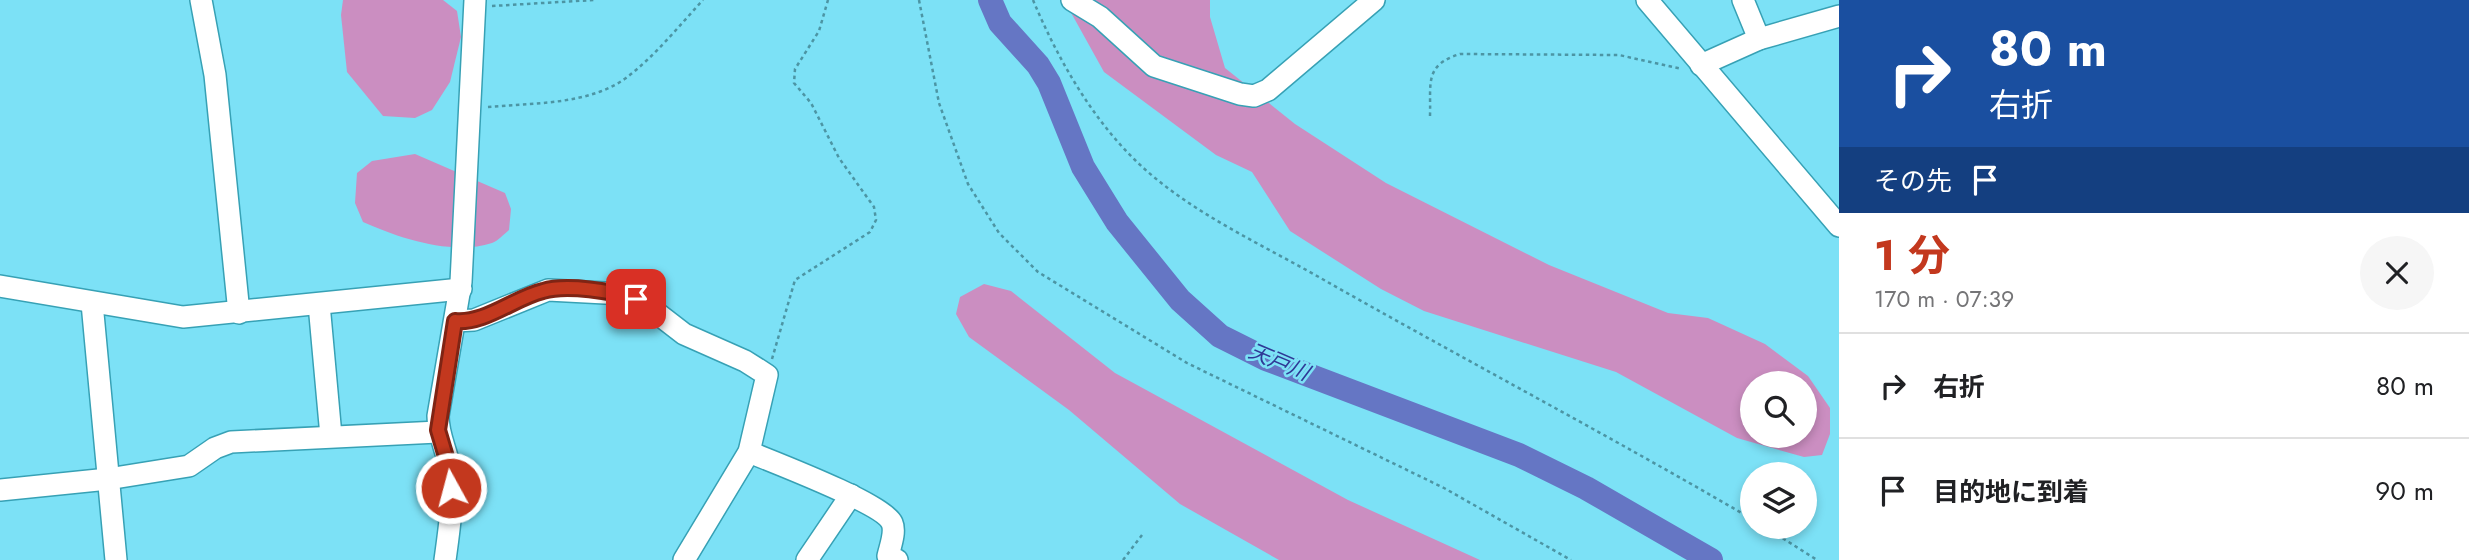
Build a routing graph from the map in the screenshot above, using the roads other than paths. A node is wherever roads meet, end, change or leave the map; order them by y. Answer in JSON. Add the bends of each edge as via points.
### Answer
{"nodes":[{"id":1,"x":201,"y":0,"type":"edge"},
{"id":2,"x":1072,"y":0,"type":"edge"},
{"id":3,"x":1374,"y":0,"type":"edge"},
{"id":4,"x":1647,"y":0,"type":"edge"},
{"id":5,"x":1743,"y":0,"type":"edge"},
{"id":6,"x":475,"y":4,"type":"edge"},
{"id":7,"x":1839,"y":16,"type":"edge"},
{"id":8,"x":1759,"y":39,"type":"junction"},
{"id":9,"x":1703,"y":68,"type":"junction"},
{"id":10,"x":1839,"y":226,"type":"edge"},
{"id":11,"x":0,"y":286,"type":"edge"},
{"id":12,"x":461,"y":289,"type":"junction"},
{"id":13,"x":92,"y":303,"type":"junction"},
{"id":14,"x":319,"y":304,"type":"junction"},
{"id":15,"x":239,"y":313,"type":"junction"},
{"id":16,"x":455,"y":321,"type":"junction"},
{"id":17,"x":438,"y":432,"type":"junction"},
{"id":18,"x":331,"y":436,"type":"junction"},
{"id":19,"x":749,"y":452,"type":"junction"},
{"id":20,"x":108,"y":479,"type":"junction"},
{"id":21,"x":0,"y":490,"type":"edge"},
{"id":22,"x":851,"y":495,"type":"junction"},
{"id":23,"x":116,"y":560,"type":"edge"},
{"id":24,"x":445,"y":560,"type":"edge"},
{"id":25,"x":684,"y":560,"type":"edge"},
{"id":26,"x":807,"y":560,"type":"edge"},
{"id":27,"x":897,"y":560,"type":"edge"}],
"edges":[{"from":1,"to":15,"type":"street","via":[[215,75]]},
{"from":2,"to":3,"type":"street","via":[[1107,23],[1154,66],[1254,96],[1268,90]]},
{"from":4,"to":9,"type":"street"},
{"from":5,"to":8,"type":"street"},
{"from":6,"to":12,"type":"street"},
{"from":7,"to":8,"type":"street"},
{"from":8,"to":9,"type":"street"},
{"from":9,"to":10,"type":"street"},
{"from":11,"to":13,"type":"street"},
{"from":12,"to":14,"type":"street"},
{"from":12,"to":16,"type":"street"},
{"from":13,"to":15,"type":"street","via":[[163,316]]},
{"from":13,"to":20,"type":"street"},
{"from":14,"to":15,"type":"street"},
{"from":14,"to":18,"type":"street"},
{"from":16,"to":17,"type":"street"},
{"from":16,"to":19,"type":"street","via":[[474,320],[548,290],[624,294],[684,334],[767,375]]},
{"from":17,"to":18,"type":"street"},
{"from":17,"to":24,"type":"street","via":[[451,478]]},
{"from":18,"to":20,"type":"street","via":[[231,442],[189,466]]},
{"from":19,"to":22,"type":"street"},
{"from":19,"to":25,"type":"street"},
{"from":20,"to":21,"type":"street"},
{"from":20,"to":23,"type":"street"},
{"from":22,"to":26,"type":"street"},
{"from":22,"to":27,"type":"street","via":[[892,522],[888,556]]}]}
